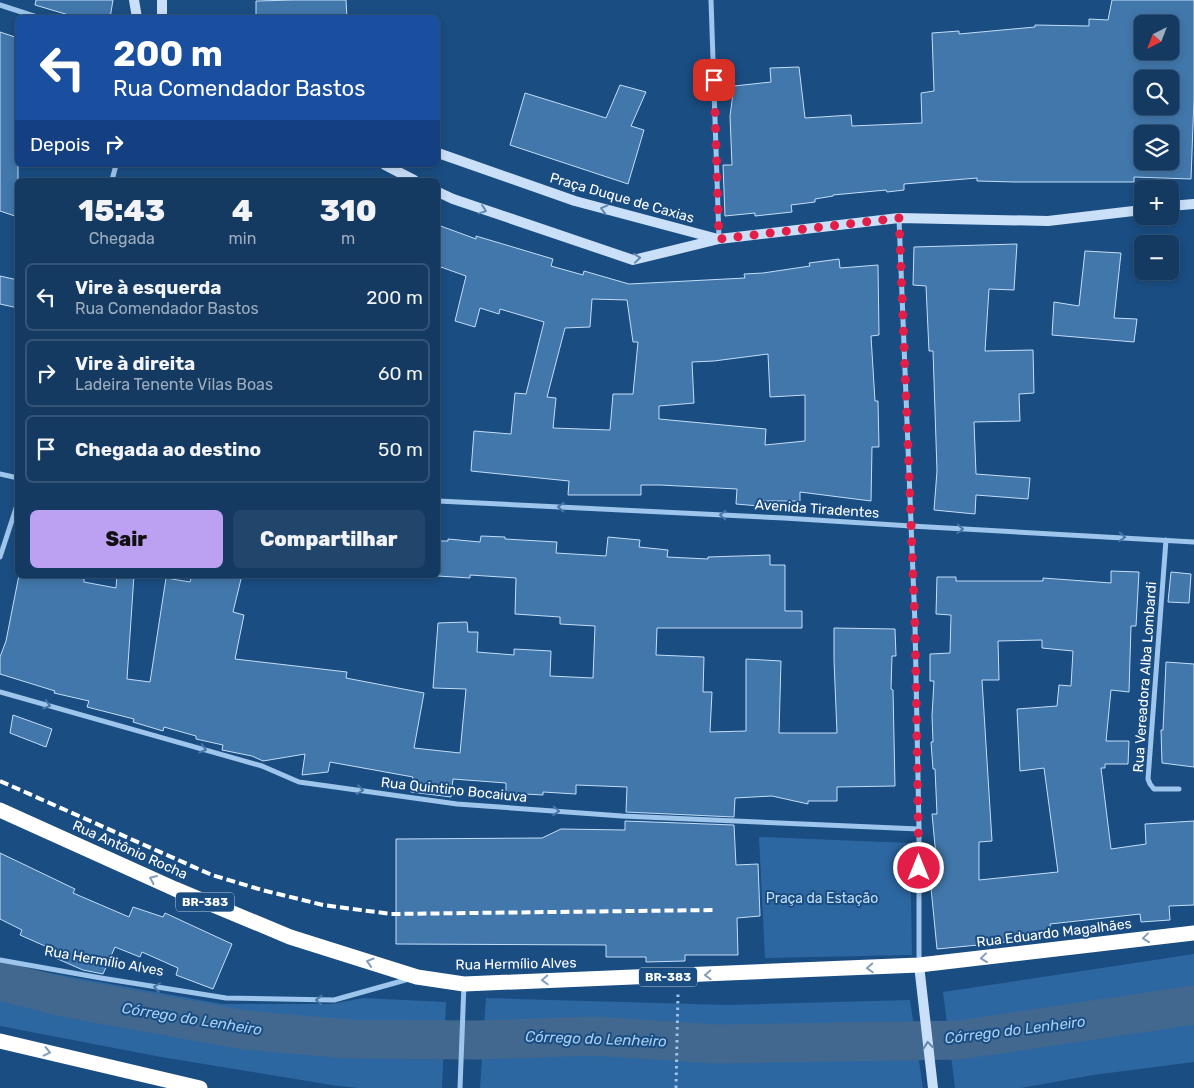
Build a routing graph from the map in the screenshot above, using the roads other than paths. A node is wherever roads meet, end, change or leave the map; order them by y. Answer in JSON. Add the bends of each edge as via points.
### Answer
{"nodes":[{"id":1,"x":134,"y":0,"type":"edge"},
{"id":2,"x":162,"y":0,"type":"edge"},
{"id":3,"x":711,"y":0,"type":"edge"},
{"id":4,"x":0,"y":5,"type":"edge"},
{"id":5,"x":31,"y":15,"type":"edge"},
{"id":6,"x":136,"y":15,"type":"edge"},
{"id":7,"x":162,"y":15,"type":"edge"},
{"id":8,"x":440,"y":154,"type":"edge"},
{"id":9,"x":389,"y":167,"type":"edge"},
{"id":10,"x":410,"y":178,"type":"edge"},
{"id":11,"x":440,"y":193,"type":"edge"},
{"id":12,"x":1194,"y":204,"type":"edge"},
{"id":13,"x":1179,"y":205,"type":"edge"},
{"id":14,"x":1134,"y":211,"type":"edge"},
{"id":15,"x":899,"y":218,"type":"junction"},
{"id":16,"x":719,"y":239,"type":"junction"},
{"id":17,"x":0,"y":474,"type":"edge"},
{"id":18,"x":15,"y":477,"type":"edge"},
{"id":19,"x":440,"y":500,"type":"edge"},
{"id":20,"x":15,"y":511,"type":"edge"},
{"id":21,"x":911,"y":526,"type":"junction"},
{"id":22,"x":1166,"y":540,"type":"junction"},
{"id":23,"x":1194,"y":542,"type":"edge"},
{"id":24,"x":0,"y":557,"type":"edge"},
{"id":25,"x":0,"y":692,"type":"edge"},
{"id":26,"x":1179,"y":789,"type":"dead end"},
{"id":27,"x":0,"y":810,"type":"edge"},
{"id":28,"x":919,"y":829,"type":"junction"},
{"id":29,"x":1194,"y":933,"type":"edge"},
{"id":30,"x":0,"y":960,"type":"edge"},
{"id":31,"x":919,"y":965,"type":"junction"},
{"id":32,"x":417,"y":977,"type":"junction"},
{"id":33,"x":464,"y":984,"type":"junction"},
{"id":34,"x":0,"y":1041,"type":"edge"},
{"id":35,"x":200,"y":1088,"type":"edge"},
{"id":36,"x":460,"y":1088,"type":"edge"},
{"id":37,"x":933,"y":1088,"type":"edge"}],
"edges":[{"from":1,"to":6,"type":"main road"},
{"from":2,"to":7,"type":"main road"},
{"from":3,"to":16,"type":"street"},
{"from":4,"to":5,"type":"street"},
{"from":16,"to":8,"type":"main road","name":"Praça Duque de Caxias","one_way":true,"via":[[575,201]]},
{"from":9,"to":10,"type":"main road"},
{"from":11,"to":16,"type":"main road","name":"Praça Duque de Caxias","one_way":true,"via":[[632,260]]},
{"from":12,"to":13,"type":"main road"},
{"from":14,"to":15,"type":"main road","via":[[1048,221]]},
{"from":15,"to":16,"type":"main road"},
{"from":15,"to":21,"type":"street"},
{"from":17,"to":18,"type":"street"},
{"from":21,"to":19,"type":"street","name":"Avenida Tiradentes","one_way":true},
{"from":20,"to":24,"type":"street"},
{"from":21,"to":22,"type":"street","name":"Avenida Tiradentes","one_way":true},
{"from":21,"to":28,"type":"street"},
{"from":22,"to":23,"type":"street","name":"Avenida Tiradentes"},
{"from":22,"to":26,"type":"street","name":"Rua Vereadora Alba Lombardi","via":[[1148,779],[1154,789]]},
{"from":25,"to":28,"type":"street","name":"Rua Quintino Bocaiuva","one_way":true,"via":[[262,766],[299,782],[467,805],[622,816]]},
{"from":32,"to":27,"type":"highway","name":"Rua Antônio Rocha","number":"BR-383","one_way":true,"via":[[290,937]]},
{"from":28,"to":31,"type":"street"},
{"from":29,"to":31,"type":"highway","name":"Rua Eduardo Magalhães","number":"BR-383","one_way":true},
{"from":32,"to":30,"type":"street","name":"Rua Hermílio Alves","one_way":true,"via":[[334,1000],[226,998]]},
{"from":31,"to":33,"type":"highway","name":"Rua Hermílio Alves","number":"BR-383","one_way":true},
{"from":37,"to":31,"type":"main road","one_way":true},
{"from":32,"to":33,"type":"highway","name":"Rua Hermílio Alves","number":"BR-383"},
{"from":33,"to":36,"type":"street"},
{"from":34,"to":35,"type":"highway","one_way":true}]}
